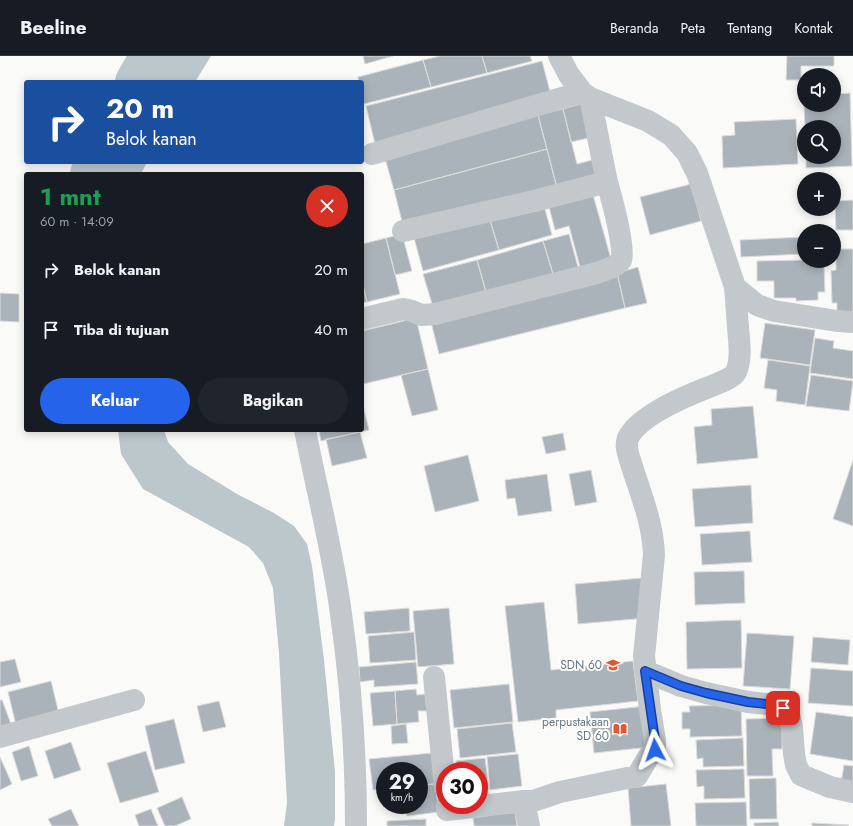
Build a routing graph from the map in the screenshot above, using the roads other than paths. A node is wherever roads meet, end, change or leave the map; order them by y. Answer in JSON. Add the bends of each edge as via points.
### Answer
{"nodes":[{"id":1,"x":559,"y":56,"type":"edge"},
{"id":2,"x":586,"y":95,"type":"junction"},
{"id":3,"x":372,"y":154,"type":"dead end"},
{"id":4,"x":608,"y":182,"type":"junction"},
{"id":5,"x":404,"y":231,"type":"dead end"},
{"id":6,"x":735,"y":287,"type":"junction"},
{"id":7,"x":364,"y":318,"type":"edge"},
{"id":8,"x":853,"y":322,"type":"edge"},
{"id":9,"x":305,"y":432,"type":"edge"},
{"id":10,"x":645,"y":671,"type":"junction"},
{"id":11,"x":434,"y":677,"type":"dead end"},
{"id":12,"x":134,"y":700,"type":"dead end"},
{"id":13,"x":0,"y":737,"type":"edge"},
{"id":14,"x":442,"y":762,"type":"edge"},
{"id":15,"x":853,"y":792,"type":"edge"},
{"id":16,"x":524,"y":801,"type":"junction"},
{"id":17,"x":488,"y":805,"type":"edge"},
{"id":18,"x":356,"y":826,"type":"edge"},
{"id":19,"x":529,"y":826,"type":"edge"}],
"edges":[{"from":1,"to":2,"type":"street","via":[[569,75]]},
{"from":2,"to":3,"type":"street"},
{"from":2,"to":4,"type":"street"},
{"from":2,"to":6,"type":"street","via":[[648,121],[671,135],[687,154],[697,173]]},
{"from":4,"to":5,"type":"street"},
{"from":4,"to":7,"type":"street","via":[[623,254],[621,261],[615,266],[597,273],[435,314],[421,315],[403,309]]},
{"from":6,"to":8,"type":"street","via":[[757,305],[774,311]]},
{"from":6,"to":10,"type":"street","via":[[739,347],[739,364],[735,374],[659,410],[642,422],[629,437],[626,447],[649,519],[653,543]]},
{"from":9,"to":18,"type":"street","via":[[341,614],[351,694]]},
{"from":10,"to":15,"type":"street","via":[[706,693],[783,708],[789,714],[796,765],[801,775],[830,787]]},
{"from":10,"to":16,"type":"street","via":[[655,750],[637,776]]},
{"from":11,"to":14,"type":"street"},
{"from":12,"to":13,"type":"street"},
{"from":16,"to":17,"type":"street"},
{"from":16,"to":19,"type":"street"}]}
